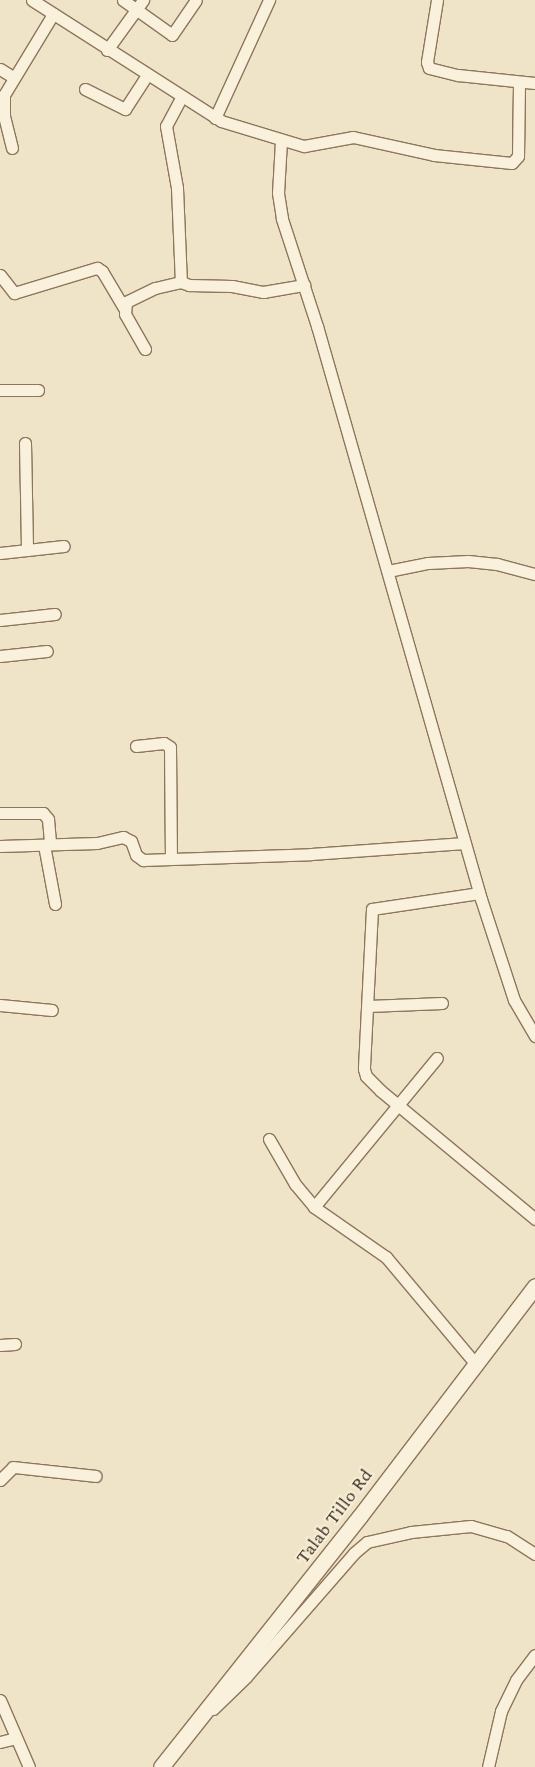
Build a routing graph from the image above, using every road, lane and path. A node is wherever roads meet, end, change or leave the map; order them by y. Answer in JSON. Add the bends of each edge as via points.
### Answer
{"nodes":[{"id":1,"x":32,"y":0,"type":"edge"},
{"id":2,"x":123,"y":0,"type":"edge"},
{"id":3,"x":196,"y":0,"type":"edge"},
{"id":4,"x":269,"y":0,"type":"edge"},
{"id":5,"x":437,"y":0,"type":"edge"},
{"id":6,"x":139,"y":5,"type":"edge"},
{"id":7,"x":53,"y":14,"type":"junction"},
{"id":8,"x":107,"y":50,"type":"junction"},
{"id":9,"x":0,"y":69,"type":"edge"},
{"id":10,"x":147,"y":75,"type":"junction"},
{"id":11,"x":13,"y":77,"type":"junction"},
{"id":12,"x":518,"y":82,"type":"junction"},
{"id":13,"x":535,"y":83,"type":"edge"},
{"id":14,"x":85,"y":89,"type":"dead end"},
{"id":15,"x":182,"y":96,"type":"junction"},
{"id":16,"x":215,"y":118,"type":"junction"},
{"id":17,"x":281,"y":141,"type":"junction"},
{"id":18,"x":12,"y":148,"type":"dead end"},
{"id":19,"x":0,"y":275,"type":"edge"},
{"id":20,"x":181,"y":282,"type":"junction"},
{"id":21,"x":304,"y":285,"type":"junction"},
{"id":22,"x":124,"y":308,"type":"junction"},
{"id":23,"x":145,"y":349,"type":"dead end"},
{"id":24,"x":0,"y":390,"type":"edge"},
{"id":25,"x":38,"y":390,"type":"dead end"},
{"id":26,"x":25,"y":443,"type":"dead end"},
{"id":27,"x":64,"y":546,"type":"dead end"},
{"id":28,"x":27,"y":550,"type":"junction"},
{"id":29,"x":0,"y":553,"type":"edge"},
{"id":30,"x":388,"y":572,"type":"junction"},
{"id":31,"x":535,"y":574,"type":"edge"},
{"id":32,"x":55,"y":614,"type":"dead end"},
{"id":33,"x":0,"y":620,"type":"edge"},
{"id":34,"x":47,"y":651,"type":"dead end"},
{"id":35,"x":0,"y":656,"type":"edge"},
{"id":36,"x":136,"y":746,"type":"dead end"},
{"id":37,"x":0,"y":813,"type":"edge"},
{"id":38,"x":466,"y":842,"type":"junction"},
{"id":39,"x":47,"y":844,"type":"junction"},
{"id":40,"x":0,"y":846,"type":"edge"},
{"id":41,"x":171,"y":859,"type":"junction"},
{"id":42,"x":480,"y":893,"type":"junction"},
{"id":43,"x":55,"y":904,"type":"dead end"},
{"id":44,"x":442,"y":1003,"type":"dead end"},
{"id":45,"x":0,"y":1005,"type":"edge"},
{"id":46,"x":368,"y":1006,"type":"junction"},
{"id":47,"x":52,"y":1010,"type":"dead end"},
{"id":48,"x":535,"y":1036,"type":"edge"},
{"id":49,"x":436,"y":1058,"type":"dead end"},
{"id":50,"x":398,"y":1105,"type":"junction"},
{"id":51,"x":269,"y":1139,"type":"dead end"},
{"id":52,"x":314,"y":1207,"type":"junction"},
{"id":53,"x":535,"y":1219,"type":"edge"},
{"id":54,"x":535,"y":1286,"type":"edge"},
{"id":55,"x":16,"y":1344,"type":"dead end"},
{"id":56,"x":0,"y":1345,"type":"edge"},
{"id":57,"x":474,"y":1362,"type":"junction"},
{"id":58,"x":96,"y":1476,"type":"dead end"},
{"id":59,"x":0,"y":1480,"type":"edge"},
{"id":60,"x":535,"y":1554,"type":"edge"},
{"id":61,"x":535,"y":1655,"type":"edge"},
{"id":62,"x":0,"y":1700,"type":"edge"},
{"id":63,"x":195,"y":1725,"type":"junction"},
{"id":64,"x":16,"y":1738,"type":"junction"},
{"id":65,"x":0,"y":1742,"type":"edge"},
{"id":66,"x":29,"y":1767,"type":"edge"},
{"id":67,"x":161,"y":1767,"type":"edge"},
{"id":68,"x":488,"y":1767,"type":"edge"}],
"edges":[{"from":1,"to":7,"type":"street"},
{"from":2,"to":6,"type":"street"},
{"from":3,"to":6,"type":"street","via":[[172,34]]},
{"from":4,"to":16,"type":"street"},
{"from":5,"to":12,"type":"street","via":[[427,62],[429,68]]},
{"from":6,"to":8,"type":"street"},
{"from":7,"to":8,"type":"street"},
{"from":7,"to":11,"type":"street"},
{"from":8,"to":10,"type":"street"},
{"from":9,"to":11,"type":"street"},
{"from":10,"to":14,"type":"street","via":[[125,108]]},
{"from":10,"to":15,"type":"street"},
{"from":11,"to":18,"type":"street","via":[[3,102]]},
{"from":12,"to":13,"type":"street"},
{"from":12,"to":17,"type":"street","via":[[518,156],[512,163],[434,155],[353,137],[312,146]]},
{"from":15,"to":16,"type":"street"},
{"from":15,"to":20,"type":"street","via":[[166,126],[177,188]]},
{"from":16,"to":17,"type":"street"},
{"from":17,"to":21,"type":"street","via":[[279,207]]},
{"from":19,"to":22,"type":"street","via":[[14,294],[97,268]]},
{"from":20,"to":21,"type":"street","via":[[263,292]]},
{"from":20,"to":22,"type":"street","via":[[128,300]]},
{"from":21,"to":30,"type":"street"},
{"from":22,"to":23,"type":"street"},
{"from":24,"to":25,"type":"street"},
{"from":26,"to":28,"type":"street"},
{"from":27,"to":28,"type":"street"},
{"from":28,"to":29,"type":"street"},
{"from":30,"to":31,"type":"street","via":[[428,563],[468,561],[497,564]]},
{"from":30,"to":38,"type":"street"},
{"from":32,"to":33,"type":"street"},
{"from":34,"to":35,"type":"street"},
{"from":36,"to":41,"type":"street","via":[[164,743],[170,747]]},
{"from":37,"to":39,"type":"street","via":[[43,813],[48,819]]},
{"from":38,"to":41,"type":"street","via":[[292,855]]},
{"from":38,"to":42,"type":"street"},
{"from":39,"to":40,"type":"street"},
{"from":39,"to":41,"type":"street","via":[[97,843],[123,837],[131,841],[140,859]]},
{"from":39,"to":43,"type":"street"},
{"from":42,"to":46,"type":"street","via":[[374,907],[369,920]]},
{"from":42,"to":48,"type":"street","via":[[506,980]]},
{"from":44,"to":46,"type":"street"},
{"from":45,"to":47,"type":"street"},
{"from":46,"to":50,"type":"street","via":[[366,1076]]},
{"from":49,"to":50,"type":"street"},
{"from":50,"to":52,"type":"street"},
{"from":50,"to":53,"type":"street"},
{"from":51,"to":52,"type":"street","via":[[290,1177]]},
{"from":52,"to":57,"type":"street","via":[[386,1257]]},
{"from":54,"to":57,"type":"main road","name":"Talab Tillo Rd"},
{"from":55,"to":56,"type":"street"},
{"from":57,"to":63,"type":"main road","name":"Talab Tillo Rd","via":[[360,1516]]},
{"from":58,"to":59,"type":"street","via":[[14,1467]]},
{"from":60,"to":63,"type":"street","via":[[507,1536],[471,1526],[411,1532],[367,1542],[228,1696]]},
{"from":61,"to":68,"type":"street","via":[[516,1680],[501,1711]]},
{"from":62,"to":64,"type":"street"},
{"from":63,"to":67,"type":"main road","name":"Talab Tillo Rd"},
{"from":64,"to":65,"type":"street"},
{"from":64,"to":66,"type":"street"}]}
